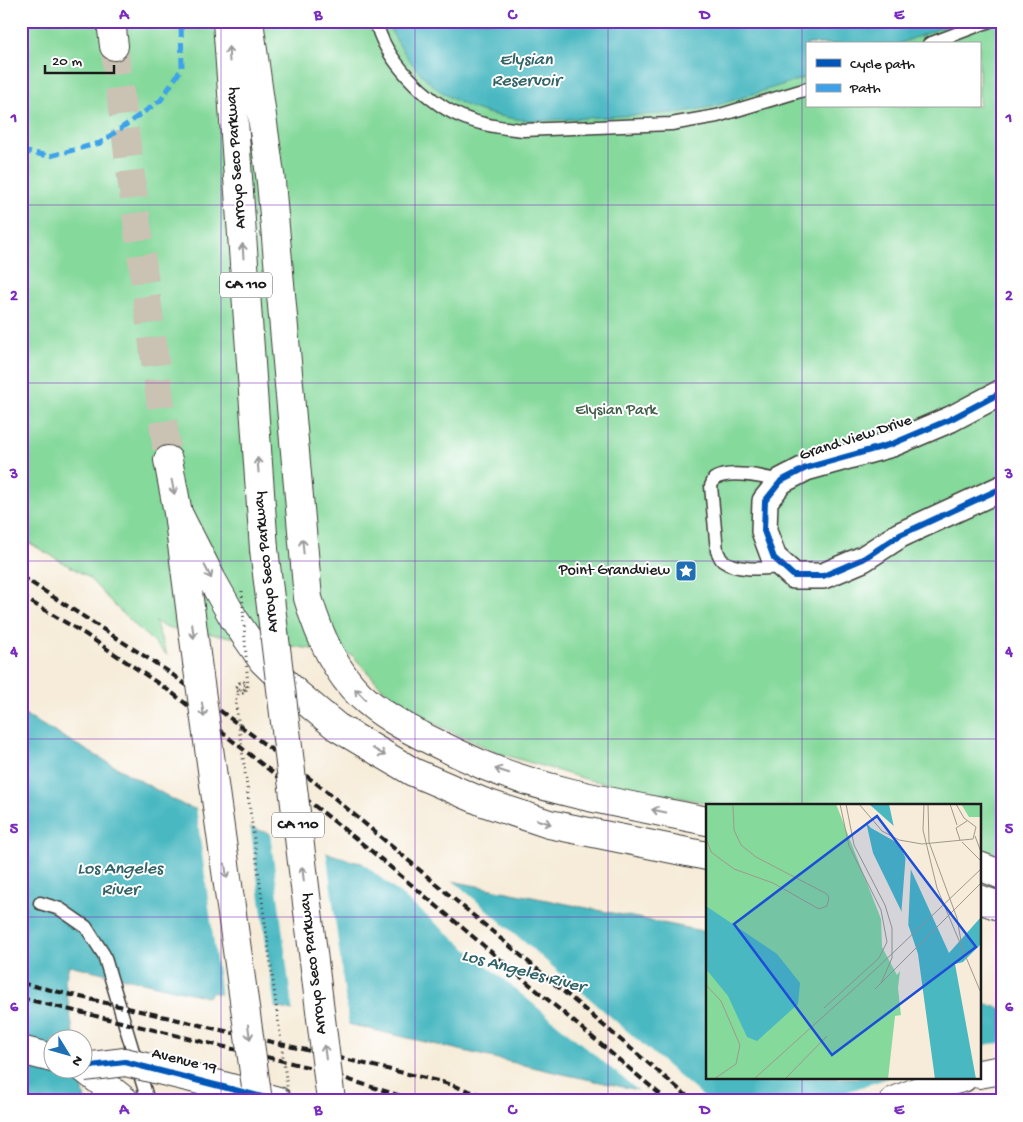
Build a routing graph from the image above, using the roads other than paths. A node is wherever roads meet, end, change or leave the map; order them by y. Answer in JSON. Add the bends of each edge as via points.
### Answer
{"nodes":[{"id":1,"x":227,"y":21,"type":"edge"},
{"id":2,"x":249,"y":21,"type":"edge"},
{"id":3,"x":376,"y":21,"type":"edge"},
{"id":4,"x":990,"y":21,"type":"edge"},
{"id":5,"x":934,"y":42,"type":"edge"},
{"id":6,"x":806,"y":89,"type":"edge"},
{"id":7,"x":1002,"y":392,"type":"edge"},
{"id":8,"x":168,"y":460,"type":"tunnel mouth"},
{"id":9,"x":781,"y":481,"type":"junction"},
{"id":10,"x":1002,"y":488,"type":"edge"},
{"id":11,"x":178,"y":513,"type":"junction"},
{"id":12,"x":785,"y":568,"type":"junction"},
{"id":13,"x":706,"y":821,"type":"edge"},
{"id":14,"x":706,"y":856,"type":"edge"},
{"id":15,"x":980,"y":866,"type":"edge"},
{"id":16,"x":1002,"y":875,"type":"edge"},
{"id":17,"x":980,"y":899,"type":"edge"},
{"id":18,"x":40,"y":903,"type":"dead end"},
{"id":19,"x":1002,"y":907,"type":"edge"},
{"id":20,"x":21,"y":1050,"type":"edge"},
{"id":21,"x":42,"y":1055,"type":"edge"},
{"id":22,"x":92,"y":1066,"type":"edge"},
{"id":23,"x":1002,"y":1070,"type":"edge"},
{"id":24,"x":92,"y":1074,"type":"edge"},
{"id":25,"x":980,"y":1074,"type":"edge"},
{"id":26,"x":955,"y":1080,"type":"edge"},
{"id":27,"x":125,"y":1101,"type":"edge"},
{"id":28,"x":148,"y":1101,"type":"edge"},
{"id":29,"x":258,"y":1101,"type":"edge"},
{"id":30,"x":278,"y":1101,"type":"edge"},
{"id":31,"x":331,"y":1101,"type":"edge"},
{"id":32,"x":894,"y":1101,"type":"edge"}],
"edges":[{"from":31,"to":1,"type":"main road","name":"Arroyo Seco Parkway","number":"CA 110","one_way":true,"bridge":true,"via":[[264,549]]},
{"from":13,"to":2,"type":"main road","one_way":true,"via":[[545,786],[457,753],[383,713],[343,674],[326,645],[308,598],[271,182]]},
{"from":3,"to":6,"type":"lane","via":[[402,72],[420,89],[459,116],[501,128],[523,130],[671,124],[717,116]]},
{"from":4,"to":5,"type":"lane"},
{"from":7,"to":9,"type":"street","name":"Grand View Drive","via":[[952,419],[892,444],[806,468]]},
{"from":8,"to":11,"type":"main road","one_way":true},
{"from":9,"to":12,"type":"street","name":"Grand View Drive","via":[[766,502],[764,530],[774,558]]},
{"from":9,"to":12,"type":"lane","via":[[753,475],[723,476],[714,479],[711,486],[720,558],[744,568]]},
{"from":10,"to":12,"type":"street","via":[[900,535],[863,559],[823,576],[794,576]]},
{"from":11,"to":14,"type":"main road","one_way":true,"via":[[234,619],[263,660],[296,693],[338,727],[413,772],[483,802],[550,824]]},
{"from":11,"to":29,"type":"main road","one_way":true,"bridge":true},
{"from":15,"to":16,"type":"main road"},
{"from":17,"to":19,"type":"main road"},
{"from":18,"to":28,"type":"lane","via":[[60,910],[86,928],[104,955]]},
{"from":20,"to":21,"type":"main road"},
{"from":22,"to":30,"type":"main road","name":"Avenue 19","bridge":true,"via":[[125,1062]]},
{"from":23,"to":25,"type":"main road"},
{"from":24,"to":27,"type":"main road","name":"Avenue 19"},
{"from":26,"to":32,"type":"main road"}]}
